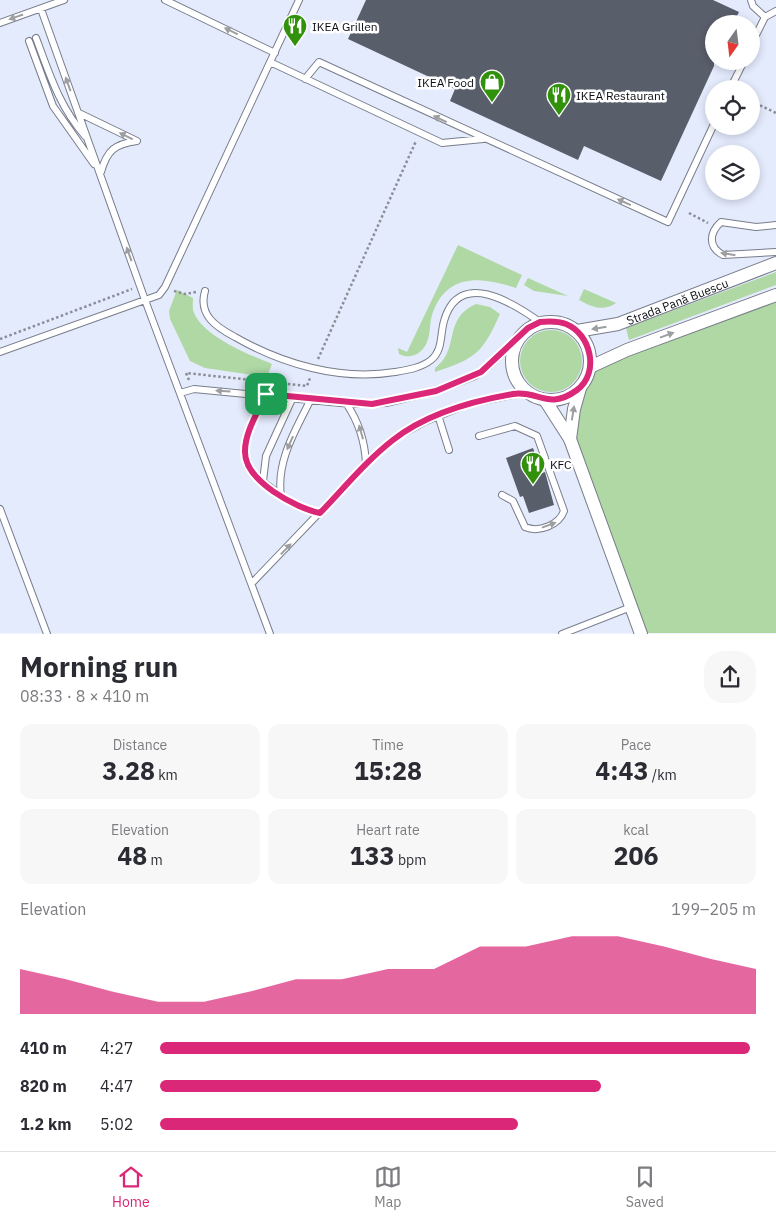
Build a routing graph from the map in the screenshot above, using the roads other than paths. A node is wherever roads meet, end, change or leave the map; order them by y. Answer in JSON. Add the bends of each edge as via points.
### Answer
{"nodes":[{"id":1,"x":64,"y":0,"type":"edge"},
{"id":2,"x":165,"y":0,"type":"edge"},
{"id":3,"x":299,"y":0,"type":"edge"},
{"id":4,"x":751,"y":0,"type":"edge"},
{"id":5,"x":41,"y":9,"type":"junction"},
{"id":6,"x":776,"y":11,"type":"edge"},
{"id":7,"x":765,"y":17,"type":"junction"},
{"id":8,"x":0,"y":23,"type":"edge"},
{"id":9,"x":760,"y":27,"type":"edge"},
{"id":10,"x":36,"y":38,"type":"dead end"},
{"id":11,"x":28,"y":41,"type":"dead end"},
{"id":12,"x":275,"y":53,"type":"junction"},
{"id":13,"x":270,"y":62,"type":"junction"},
{"id":14,"x":305,"y":79,"type":"junction"},
{"id":15,"x":79,"y":113,"type":"junction"},
{"id":16,"x":709,"y":135,"type":"edge"},
{"id":17,"x":88,"y":139,"type":"junction"},
{"id":18,"x":484,"y":139,"type":"junction"},
{"id":19,"x":100,"y":174,"type":"junction"},
{"id":20,"x":776,"y":225,"type":"edge"},
{"id":21,"x":776,"y":252,"type":"edge"},
{"id":22,"x":776,"y":263,"type":"edge"},
{"id":23,"x":205,"y":291,"type":"road end"},
{"id":24,"x":776,"y":295,"type":"edge"},
{"id":25,"x":145,"y":300,"type":"junction"},
{"id":26,"x":540,"y":322,"type":"junction"},
{"id":27,"x":577,"y":331,"type":"junction"},
{"id":28,"x":520,"y":336,"type":"junction"},
{"id":29,"x":0,"y":352,"type":"edge"},
{"id":30,"x":590,"y":367,"type":"junction"},
{"id":31,"x":580,"y":388,"type":"junction"},
{"id":32,"x":527,"y":392,"type":"junction"},
{"id":33,"x":180,"y":393,"type":"junction"},
{"id":34,"x":266,"y":394,"type":"junction"},
{"id":35,"x":293,"y":397,"type":"junction"},
{"id":36,"x":311,"y":399,"type":"junction"},
{"id":37,"x":545,"y":400,"type":"junction"},
{"id":38,"x":346,"y":403,"type":"junction"},
{"id":39,"x":438,"y":415,"type":"junction"},
{"id":40,"x":479,"y":436,"type":"dead end"},
{"id":41,"x":570,"y":439,"type":"junction"},
{"id":42,"x":449,"y":450,"type":"dead end"},
{"id":43,"x":366,"y":464,"type":"junction"},
{"id":44,"x":263,"y":481,"type":"junction"},
{"id":45,"x":502,"y":495,"type":"dead end"},
{"id":46,"x":281,"y":496,"type":"junction"},
{"id":47,"x":0,"y":509,"type":"edge"},
{"id":48,"x":320,"y":513,"type":"junction"},
{"id":49,"x":252,"y":584,"type":"junction"},
{"id":50,"x":631,"y":607,"type":"junction"},
{"id":51,"x":47,"y":634,"type":"edge"},
{"id":52,"x":270,"y":634,"type":"edge"},
{"id":53,"x":562,"y":634,"type":"edge"},
{"id":54,"x":641,"y":634,"type":"edge"}],
"edges":[{"from":1,"to":5,"type":"lane"},
{"from":12,"to":2,"type":"lane","one_way":true},
{"from":3,"to":12,"type":"lane"},
{"from":4,"to":7,"type":"lane"},
{"from":5,"to":8,"type":"lane","one_way":true},
{"from":15,"to":5,"type":"lane","one_way":true},
{"from":6,"to":7,"type":"lane"},
{"from":7,"to":9,"type":"lane"},
{"from":10,"to":17,"type":"lane","via":[[60,102]]},
{"from":11,"to":19,"type":"lane","via":[[53,106]]},
{"from":12,"to":13,"type":"lane"},
{"from":13,"to":14,"type":"lane"},
{"from":13,"to":25,"type":"lane","via":[[165,287]]},
{"from":14,"to":18,"type":"lane","via":[[442,143]]},
{"from":18,"to":14,"type":"lane","one_way":true,"via":[[319,62]]},
{"from":15,"to":17,"type":"lane"},
{"from":19,"to":15,"type":"lane","one_way":true,"via":[[110,152],[121,143],[137,141]]},
{"from":16,"to":18,"type":"lane","one_way":true,"via":[[668,222]]},
{"from":17,"to":19,"type":"lane"},
{"from":25,"to":19,"type":"lane","one_way":true},
{"from":21,"to":20,"type":"lane","one_way":true,"via":[[723,255],[717,252],[711,240],[721,222],[756,227]]},
{"from":22,"to":27,"type":"street","name":"Strada Pană Buescu","one_way":true,"via":[[618,324]]},
{"from":23,"to":26,"type":"lane","via":[[202,302],[216,325],[260,350],[313,369],[377,375],[425,364],[438,351],[453,304],[470,294],[503,298]]},
{"from":30,"to":24,"type":"street","one_way":true},
{"from":25,"to":29,"type":"lane"},
{"from":25,"to":33,"type":"lane"},
{"from":26,"to":27,"type":"street","via":[[558,322]]},
{"from":26,"to":28,"type":"street"},
{"from":27,"to":30,"type":"street","via":[[588,346]]},
{"from":28,"to":32,"type":"street","via":[[513,348],[512,367],[514,376]]},
{"from":28,"to":38,"type":"lane","via":[[481,372],[464,381],[386,403]]},
{"from":30,"to":31,"type":"street"},
{"from":31,"to":37,"type":"street","via":[[558,400]]},
{"from":41,"to":31,"type":"street","one_way":true},
{"from":32,"to":37,"type":"street"},
{"from":32,"to":39,"type":"lane","via":[[478,401]]},
{"from":34,"to":33,"type":"lane","one_way":true,"via":[[194,389]]},
{"from":33,"to":49,"type":"lane"},
{"from":34,"to":35,"type":"lane"},
{"from":34,"to":44,"type":"lane","via":[[248,435],[245,451],[249,467]]},
{"from":35,"to":36,"type":"lane"},
{"from":35,"to":44,"type":"lane","via":[[266,456]]},
{"from":36,"to":38,"type":"lane"},
{"from":36,"to":46,"type":"lane","one_way":true,"via":[[283,462]]},
{"from":37,"to":41,"type":"street"},
{"from":43,"to":38,"type":"lane","one_way":true,"via":[[360,429]]},
{"from":39,"to":42,"type":"lane"},
{"from":39,"to":43,"type":"lane","via":[[393,440]]},
{"from":45,"to":40,"type":"lane","one_way":true,"via":[[513,501],[525,526],[530,529],[557,522],[564,511],[537,436],[515,426]]},
{"from":41,"to":50,"type":"street"},
{"from":43,"to":48,"type":"lane"},
{"from":44,"to":46,"type":"lane"},
{"from":46,"to":48,"type":"lane","via":[[304,510]]},
{"from":47,"to":51,"type":"lane"},
{"from":49,"to":48,"type":"lane","one_way":true},
{"from":49,"to":52,"type":"lane"},
{"from":50,"to":53,"type":"lane"},
{"from":50,"to":54,"type":"street"}]}
